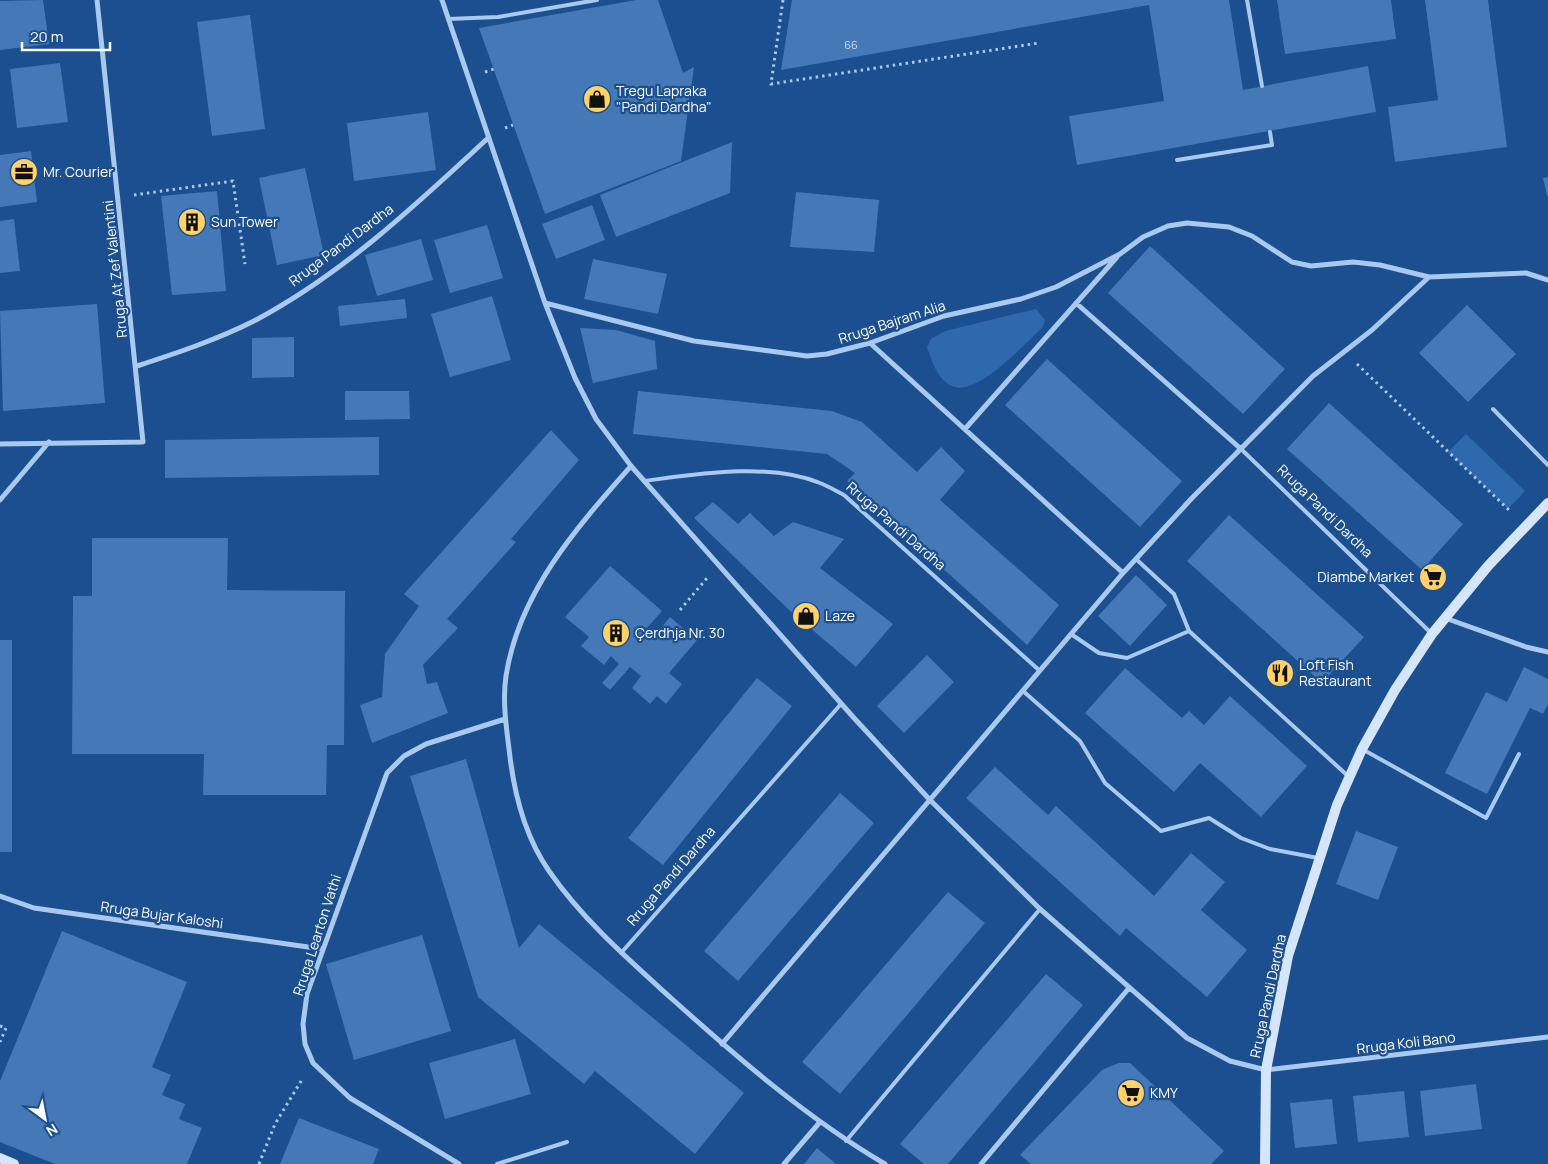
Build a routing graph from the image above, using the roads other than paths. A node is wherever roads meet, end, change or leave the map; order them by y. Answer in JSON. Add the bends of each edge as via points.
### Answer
{"nodes":[{"id":1,"x":97,"y":0,"type":"edge"},
{"id":2,"x":442,"y":0,"type":"edge"},
{"id":3,"x":597,"y":0,"type":"edge"},
{"id":4,"x":1247,"y":0,"type":"edge"},
{"id":5,"x":448,"y":19,"type":"junction"},
{"id":6,"x":1262,"y":86,"type":"dead end"},
{"id":7,"x":1270,"y":132,"type":"dead end"},
{"id":8,"x":488,"y":139,"type":"junction"},
{"id":9,"x":1177,"y":160,"type":"dead end"},
{"id":10,"x":1120,"y":254,"type":"junction"},
{"id":11,"x":1429,"y":277,"type":"junction"},
{"id":12,"x":1548,"y":280,"type":"edge"},
{"id":13,"x":545,"y":303,"type":"junction"},
{"id":14,"x":1076,"y":303,"type":"junction"},
{"id":15,"x":870,"y":343,"type":"junction"},
{"id":16,"x":137,"y":366,"type":"junction"},
{"id":17,"x":1492,"y":409,"type":"dead end"},
{"id":18,"x":965,"y":429,"type":"junction"},
{"id":19,"x":49,"y":442,"type":"junction"},
{"id":20,"x":0,"y":444,"type":"edge"},
{"id":21,"x":1241,"y":449,"type":"junction"},
{"id":22,"x":1548,"y":464,"type":"edge"},
{"id":23,"x":631,"y":466,"type":"junction"},
{"id":24,"x":644,"y":481,"type":"junction"},
{"id":25,"x":0,"y":500,"type":"edge"},
{"id":26,"x":1548,"y":503,"type":"edge"},
{"id":27,"x":1136,"y":559,"type":"junction"},
{"id":28,"x":1123,"y":573,"type":"junction"},
{"id":29,"x":1445,"y":618,"type":"junction"},
{"id":30,"x":1189,"y":631,"type":"junction"},
{"id":31,"x":1071,"y":634,"type":"junction"},
{"id":32,"x":1432,"y":634,"type":"junction"},
{"id":33,"x":1548,"y":652,"type":"edge"},
{"id":34,"x":1040,"y":671,"type":"junction"},
{"id":35,"x":1023,"y":691,"type":"junction"},
{"id":36,"x":841,"y":704,"type":"junction"},
{"id":37,"x":505,"y":719,"type":"junction"},
{"id":38,"x":1362,"y":749,"type":"junction"},
{"id":39,"x":1518,"y":754,"type":"dead end"},
{"id":40,"x":1350,"y":778,"type":"junction"},
{"id":41,"x":930,"y":800,"type":"junction"},
{"id":42,"x":1318,"y":858,"type":"junction"},
{"id":43,"x":0,"y":896,"type":"edge"},
{"id":44,"x":1040,"y":909,"type":"junction"},
{"id":45,"x":322,"y":949,"type":"junction"},
{"id":46,"x":621,"y":953,"type":"junction"},
{"id":47,"x":1129,"y":988,"type":"junction"},
{"id":48,"x":1548,"y":1037,"type":"edge"},
{"id":49,"x":722,"y":1044,"type":"junction"},
{"id":50,"x":1266,"y":1070,"type":"junction"},
{"id":51,"x":820,"y":1122,"type":"junction"},
{"id":52,"x":846,"y":1141,"type":"junction"},
{"id":53,"x":567,"y":1142,"type":"dead end"},
{"id":54,"x":0,"y":1158,"type":"edge"},
{"id":55,"x":14,"y":1164,"type":"edge"},
{"id":56,"x":459,"y":1164,"type":"edge"},
{"id":57,"x":497,"y":1164,"type":"edge"},
{"id":58,"x":784,"y":1164,"type":"edge"},
{"id":59,"x":885,"y":1164,"type":"edge"},
{"id":60,"x":981,"y":1164,"type":"edge"},
{"id":61,"x":1266,"y":1164,"type":"edge"}],
"edges":[{"from":1,"to":16,"type":"street","name":"Rruga At Zef Valentini"},
{"from":2,"to":5,"type":"street","name":"Rruga Pandi Dardha"},
{"from":3,"to":5,"type":"lane","via":[[498,17]]},
{"from":4,"to":6,"type":"lane"},
{"from":5,"to":8,"type":"street","name":"Rruga Pandi Dardha"},
{"from":7,"to":9,"type":"lane","via":[[1272,145]]},
{"from":8,"to":13,"type":"street","name":"Rruga Pandi Dardha"},
{"from":8,"to":16,"type":"street","name":"Rruga Pandi Dardha","via":[[416,206],[316,284],[210,341]]},
{"from":10,"to":11,"type":"street","name":"Rruga Bajram Alia","via":[[1144,237],[1168,226],[1187,223],[1229,227],[1252,236],[1292,262],[1311,266],[1353,262]]},
{"from":10,"to":14,"type":"street","name":"Rruga Bajram Alia"},
{"from":10,"to":15,"type":"street","name":"Rruga Bajram Alia","via":[[1056,286],[1021,299],[944,316]]},
{"from":11,"to":12,"type":"street","name":"Rruga Bajram Alia","via":[[1526,273]]},
{"from":11,"to":21,"type":"street","via":[[1372,330],[1313,376]]},
{"from":13,"to":15,"type":"street","name":"Rruga Bajram Alia","via":[[694,341],[807,356]]},
{"from":13,"to":23,"type":"street","name":"Rruga Pandi Dardha","via":[[592,411]]},
{"from":14,"to":18,"type":"street","name":"Rruga Bajram Alia"},
{"from":14,"to":21,"type":"street"},
{"from":15,"to":18,"type":"street"},
{"from":16,"to":19,"type":"street","name":"Rruga At Zef Valentini","via":[[143,442]]},
{"from":17,"to":22,"type":"lane"},
{"from":18,"to":28,"type":"street"},
{"from":19,"to":20,"type":"street","name":"Rruga At Zef Valentini"},
{"from":19,"to":25,"type":"street"},
{"from":21,"to":27,"type":"street"},
{"from":21,"to":32,"type":"lane","name":"Rruga Pandi Dardha"},
{"from":23,"to":24,"type":"street","name":"Rruga Pandi Dardha"},
{"from":23,"to":37,"type":"street","via":[[582,521],[544,576],[520,623],[506,677]]},
{"from":24,"to":34,"type":"lane","name":"Rruga Pandi Dardha","via":[[745,471],[819,482],[844,495]]},
{"from":24,"to":36,"type":"street","name":"Rruga Pandi Dardha"},
{"from":26,"to":29,"type":"street","name":"Rruga Pandi Dardha","via":[[1488,566]]},
{"from":27,"to":28,"type":"street"},
{"from":27,"to":30,"type":"lane","via":[[1174,594]]},
{"from":28,"to":31,"type":"street"},
{"from":29,"to":32,"type":"street","name":"Rruga Pandi Dardha"},
{"from":29,"to":33,"type":"street"},
{"from":30,"to":31,"type":"lane","via":[[1127,658],[1098,653]]},
{"from":30,"to":40,"type":"lane"},
{"from":31,"to":34,"type":"street"},
{"from":32,"to":38,"type":"street","name":"Rruga Pandi Dardha"},
{"from":34,"to":35,"type":"street"},
{"from":35,"to":41,"type":"street"},
{"from":35,"to":42,"type":"lane","via":[[1080,741],[1105,783],[1162,831],[1209,818],[1241,838],[1270,849]]},
{"from":36,"to":41,"type":"street","name":"Rruga Pandi Dardha"},
{"from":36,"to":46,"type":"lane","name":"Rruga Pandi Dardha"},
{"from":37,"to":45,"type":"street","name":"Rruga Learton Vathi","via":[[426,744],[404,756],[387,773]]},
{"from":37,"to":46,"type":"street","via":[[514,785],[524,825],[548,870],[581,912]]},
{"from":38,"to":39,"type":"lane","via":[[1486,818]]},
{"from":38,"to":40,"type":"street","name":"Rruga Pandi Dardha"},
{"from":40,"to":42,"type":"street","name":"Rruga Pandi Dardha"},
{"from":41,"to":44,"type":"street","name":"Rruga Pandi Dardha"},
{"from":41,"to":49,"type":"street"},
{"from":42,"to":50,"type":"street","name":"Rruga Pandi Dardha","via":[[1288,956]]},
{"from":43,"to":45,"type":"street","name":"Rruga Bujar Kaloshi","via":[[34,908]]},
{"from":44,"to":47,"type":"street","name":"Rruga Pandi Dardha"},
{"from":44,"to":52,"type":"lane"},
{"from":45,"to":56,"type":"street","name":"Rruga Learton Vathi","via":[[307,994],[302,1024],[313,1063],[350,1098]]},
{"from":46,"to":49,"type":"street"},
{"from":47,"to":50,"type":"street","name":"Rruga Pandi Dardha","via":[[1188,1038],[1230,1061]]},
{"from":47,"to":60,"type":"street"},
{"from":48,"to":50,"type":"street","name":"Rruga Koli Bano"},
{"from":49,"to":51,"type":"street"},
{"from":50,"to":61,"type":"street"},
{"from":51,"to":52,"type":"street"},
{"from":51,"to":58,"type":"street"},
{"from":52,"to":59,"type":"street"},
{"from":53,"to":57,"type":"lane"},
{"from":54,"to":55,"type":"street"}]}
